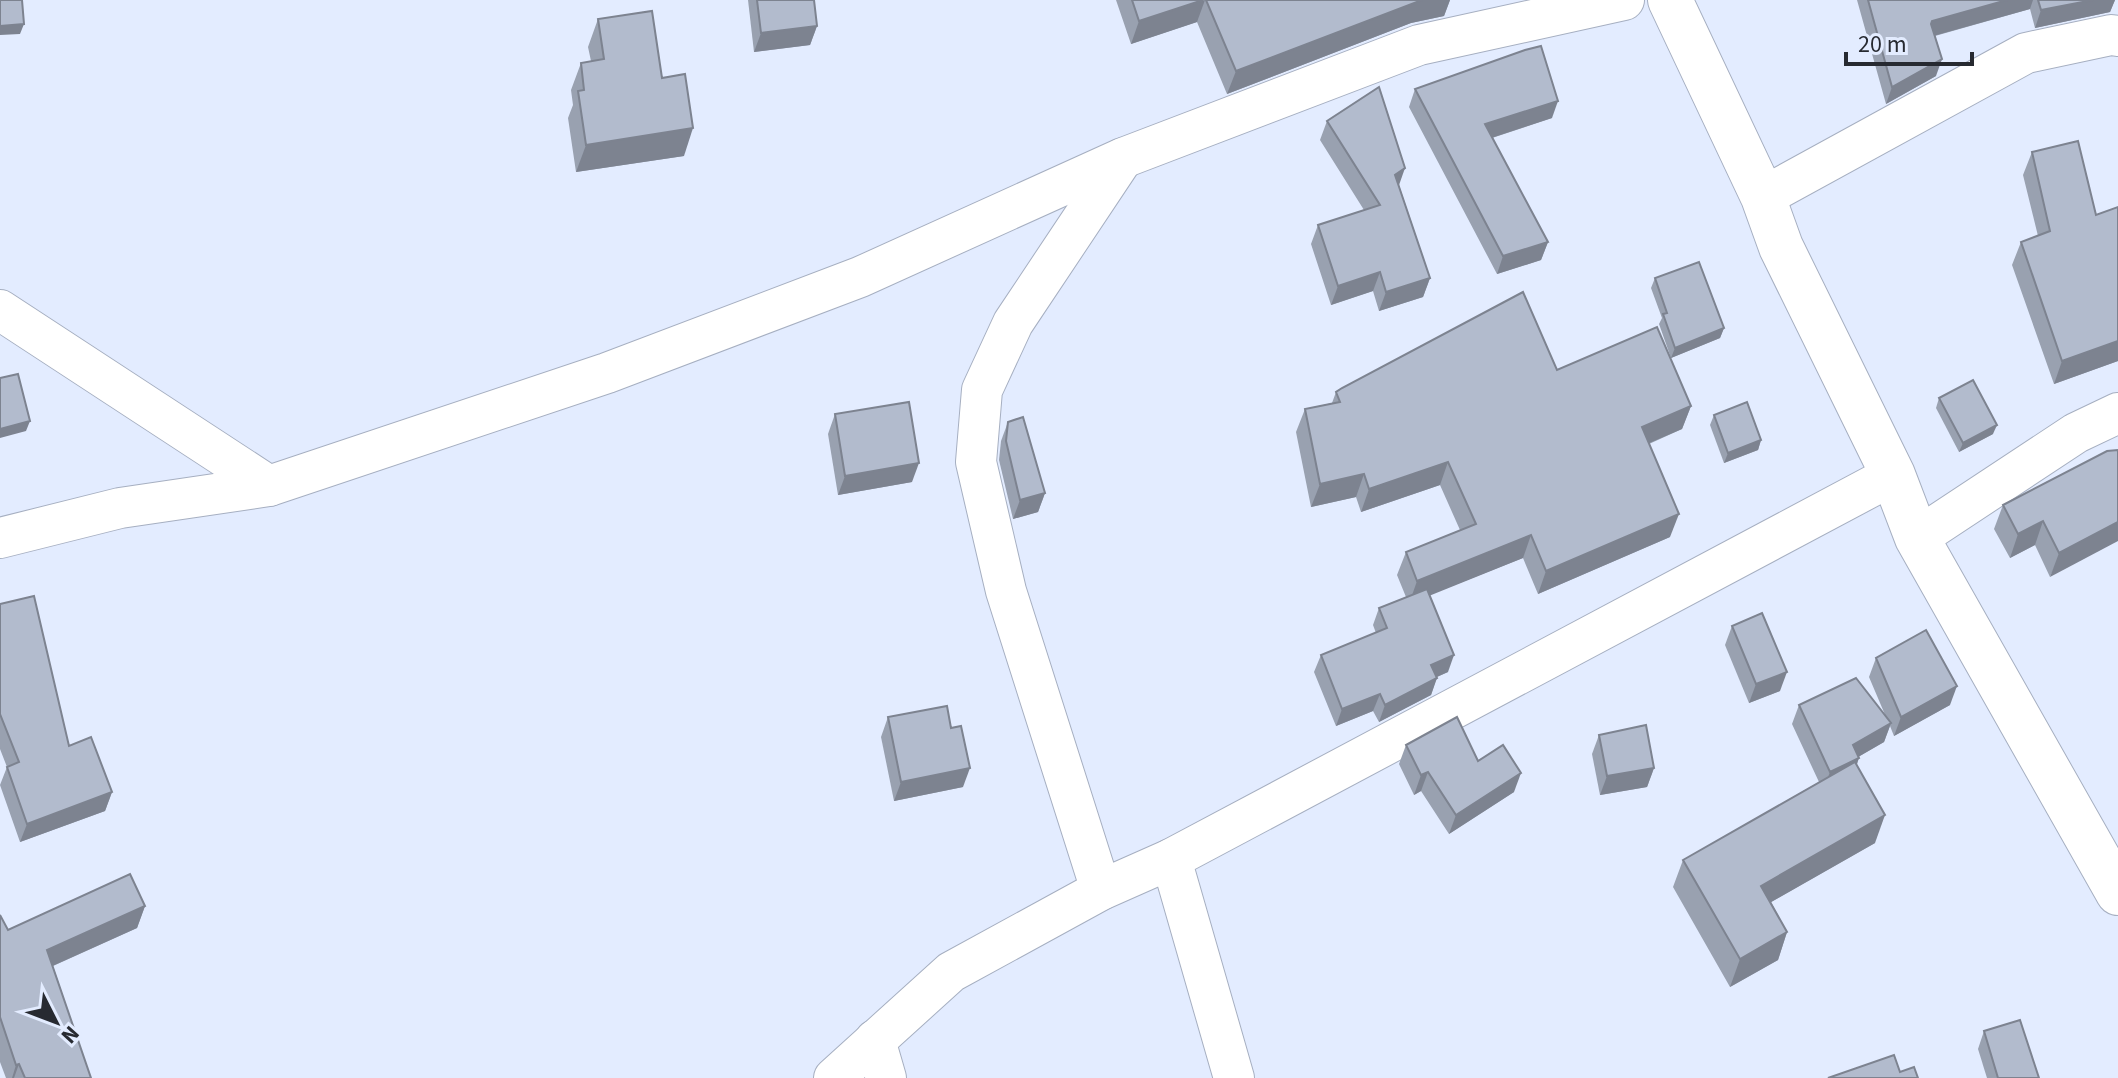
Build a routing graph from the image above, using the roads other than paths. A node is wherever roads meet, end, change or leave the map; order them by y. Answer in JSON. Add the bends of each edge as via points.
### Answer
{"nodes":[{"id":1,"x":1624,"y":0,"type":"edge"},
{"id":2,"x":1670,"y":0,"type":"edge"},
{"id":3,"x":2118,"y":36,"type":"edge"},
{"id":4,"x":1123,"y":158,"type":"junction"},
{"id":5,"x":1763,"y":197,"type":"junction"},
{"id":6,"x":0,"y":310,"type":"edge"},
{"id":7,"x":2118,"y":413,"type":"edge"},
{"id":8,"x":1893,"y":475,"type":"junction"},
{"id":9,"x":269,"y":486,"type":"junction"},
{"id":10,"x":0,"y":538,"type":"edge"},
{"id":11,"x":1917,"y":538,"type":"junction"},
{"id":12,"x":1171,"y":859,"type":"junction"},
{"id":13,"x":1101,"y":890,"type":"junction"},
{"id":14,"x":2118,"y":893,"type":"edge"},
{"id":15,"x":875,"y":1040,"type":"junction"},
{"id":16,"x":834,"y":1078,"type":"edge"},
{"id":17,"x":886,"y":1078,"type":"edge"},
{"id":18,"x":1234,"y":1078,"type":"edge"}],
"edges":[{"from":1,"to":4,"type":"street","via":[[1419,45]]},
{"from":2,"to":5,"type":"street"},
{"from":3,"to":5,"type":"street","via":[[2026,53]]},
{"from":4,"to":9,"type":"street","via":[[845,283],[607,373]]},
{"from":4,"to":13,"type":"street","via":[[1013,323],[982,390],[976,462],[1006,591]]},
{"from":5,"to":8,"type":"street","via":[[1781,247]]},
{"from":6,"to":9,"type":"street"},
{"from":7,"to":11,"type":"street","via":[[2076,433]]},
{"from":8,"to":11,"type":"street"},
{"from":8,"to":12,"type":"street"},
{"from":9,"to":10,"type":"street","via":[[120,508]]},
{"from":11,"to":14,"type":"street"},
{"from":12,"to":13,"type":"street"},
{"from":12,"to":18,"type":"street"},
{"from":13,"to":15,"type":"street","via":[[951,972]]},
{"from":15,"to":16,"type":"street"},
{"from":15,"to":17,"type":"street"}]}
